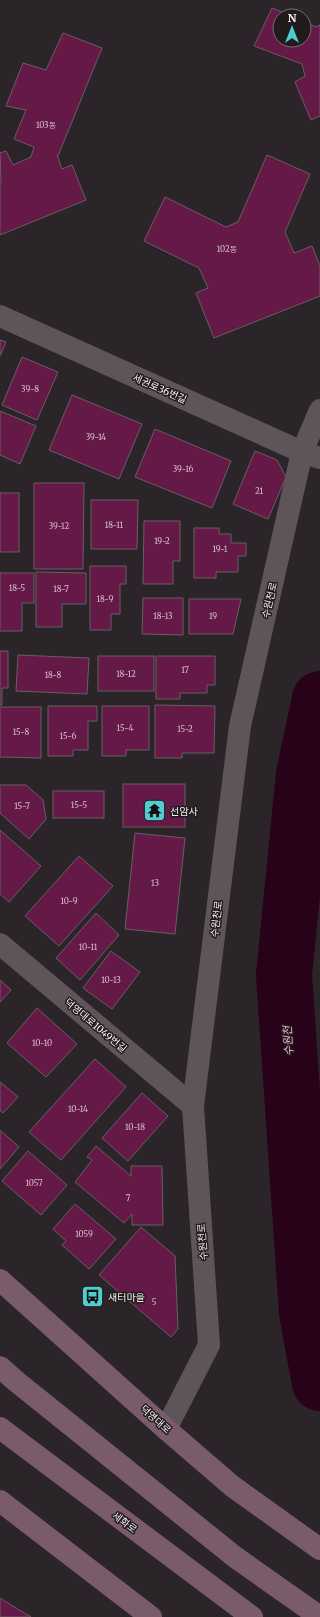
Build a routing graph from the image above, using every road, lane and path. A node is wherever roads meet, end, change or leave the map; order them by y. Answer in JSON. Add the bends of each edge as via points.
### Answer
{"nodes":[{"id":1,"x":0,"y":316,"type":"edge"},
{"id":2,"x":320,"y":410,"type":"edge"},
{"id":3,"x":311,"y":455,"type":"edge"},
{"id":4,"x":0,"y":944,"type":"edge"},
{"id":5,"x":193,"y":1106,"type":"junction"},
{"id":6,"x":0,"y":1280,"type":"edge"},
{"id":7,"x":0,"y":1367,"type":"edge"},
{"id":8,"x":0,"y":1428,"type":"edge"},
{"id":9,"x":166,"y":1429,"type":"junction"},
{"id":10,"x":0,"y":1501,"type":"edge"},
{"id":11,"x":320,"y":1549,"type":"edge"},
{"id":12,"x":278,"y":1587,"type":"junction"},
{"id":13,"x":320,"y":1610,"type":"edge"},
{"id":14,"x":251,"y":1616,"type":"edge"},
{"id":15,"x":151,"y":1617,"type":"edge"},
{"id":16,"x":320,"y":1617,"type":"edge"}],
"edges":[{"from":1,"to":3,"type":"street","name":"세권로36번길"},
{"from":2,"to":3,"type":"street","name":"수원천로"},
{"from":3,"to":5,"type":"street","name":"수원천로","via":[[240,726]]},
{"from":4,"to":5,"type":"street","name":"덕영대로1049번길"},
{"from":5,"to":9,"type":"street","name":"수원천로","via":[[209,1345]]},
{"from":6,"to":9,"type":"main road","name":"덕영대로"},
{"from":7,"to":12,"type":"main road","via":[[235,1557]]},
{"from":8,"to":14,"type":"main road","name":"세화로"},
{"from":9,"to":11,"type":"main road","name":"덕영대로","via":[[232,1486]]},
{"from":10,"to":15,"type":"main road"},
{"from":12,"to":13,"type":"main road"},
{"from":12,"to":16,"type":"main road"}]}
